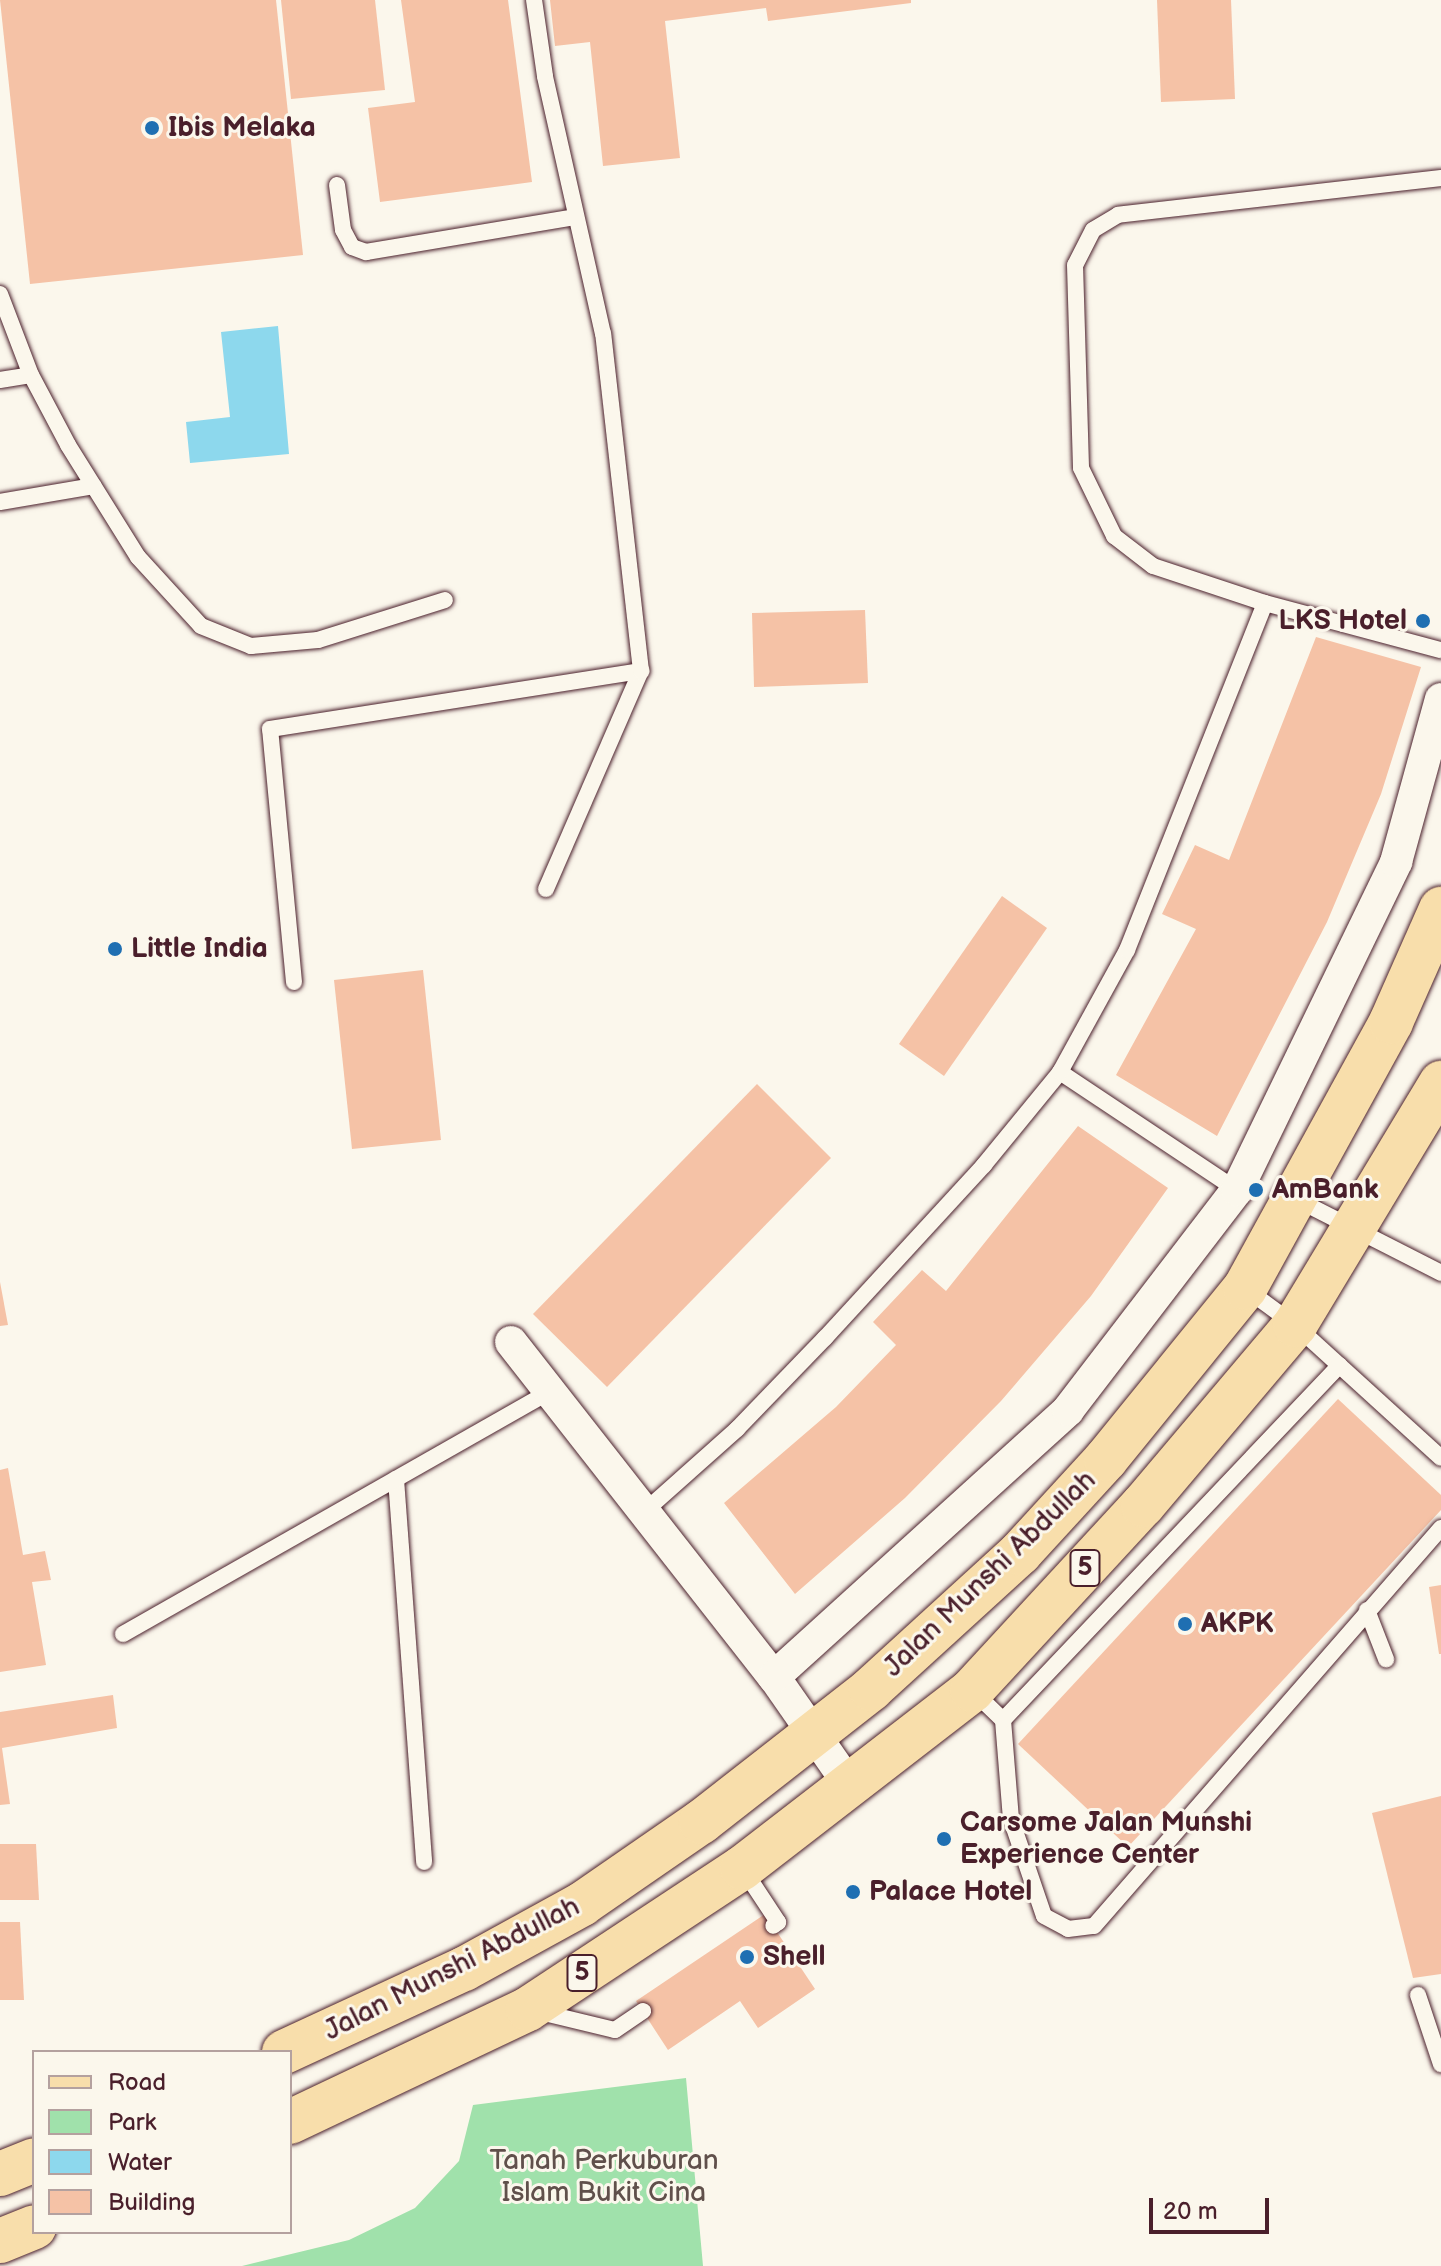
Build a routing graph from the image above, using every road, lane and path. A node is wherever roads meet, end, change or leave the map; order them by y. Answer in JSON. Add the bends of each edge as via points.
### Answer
{"nodes":[{"id":1,"x":534,"y":0,"type":"edge"},
{"id":2,"x":1441,"y":178,"type":"edge"},
{"id":3,"x":337,"y":185,"type":"dead end"},
{"id":4,"x":576,"y":217,"type":"junction"},
{"id":5,"x":0,"y":294,"type":"edge"},
{"id":6,"x":31,"y":375,"type":"junction"},
{"id":7,"x":0,"y":380,"type":"edge"},
{"id":8,"x":94,"y":486,"type":"junction"},
{"id":9,"x":0,"y":502,"type":"edge"},
{"id":10,"x":445,"y":600,"type":"dead end"},
{"id":11,"x":1265,"y":603,"type":"junction"},
{"id":12,"x":1441,"y":650,"type":"edge"},
{"id":13,"x":641,"y":671,"type":"junction"},
{"id":14,"x":1441,"y":699,"type":"edge"},
{"id":15,"x":546,"y":889,"type":"dead end"},
{"id":16,"x":1441,"y":909,"type":"edge"},
{"id":17,"x":294,"y":982,"type":"dead end"},
{"id":18,"x":1060,"y":1072,"type":"junction"},
{"id":19,"x":1441,"y":1083,"type":"edge"},
{"id":20,"x":1237,"y":1190,"type":"junction"},
{"id":21,"x":1295,"y":1199,"type":"junction"},
{"id":22,"x":1355,"y":1230,"type":"junction"},
{"id":23,"x":1441,"y":1273,"type":"edge"},
{"id":24,"x":1245,"y":1288,"type":"junction"},
{"id":25,"x":1295,"y":1325,"type":"junction"},
{"id":26,"x":511,"y":1342,"type":"dead end"},
{"id":27,"x":1340,"y":1365,"type":"junction"},
{"id":28,"x":551,"y":1391,"type":"junction"},
{"id":29,"x":1441,"y":1458,"type":"edge"},
{"id":30,"x":396,"y":1479,"type":"junction"},
{"id":31,"x":644,"y":1512,"type":"junction"},
{"id":32,"x":1441,"y":1528,"type":"edge"},
{"id":33,"x":1367,"y":1610,"type":"junction"},
{"id":34,"x":123,"y":1634,"type":"dead end"},
{"id":35,"x":1386,"y":1659,"type":"dead end"},
{"id":36,"x":774,"y":1677,"type":"junction"},
{"id":37,"x":972,"y":1690,"type":"junction"},
{"id":38,"x":1003,"y":1720,"type":"junction"},
{"id":39,"x":813,"y":1732,"type":"junction"},
{"id":40,"x":850,"y":1786,"type":"junction"},
{"id":41,"x":424,"y":1862,"type":"dead end"},
{"id":42,"x":742,"y":1868,"type":"junction"},
{"id":43,"x":773,"y":1926,"type":"dead end"},
{"id":44,"x":1418,"y":1995,"type":"dead end"},
{"id":45,"x":528,"y":2009,"type":"junction"},
{"id":46,"x":643,"y":2011,"type":"dead end"},
{"id":47,"x":288,"y":2050,"type":"edge"},
{"id":48,"x":1441,"y":2064,"type":"edge"},
{"id":49,"x":292,"y":2121,"type":"edge"},
{"id":50,"x":32,"y":2161,"type":"edge"},
{"id":51,"x":0,"y":2174,"type":"edge"},
{"id":52,"x":32,"y":2228,"type":"edge"},
{"id":53,"x":0,"y":2241,"type":"edge"}],
"edges":[{"from":1,"to":4,"type":"lane"},
{"from":2,"to":11,"type":"lane","via":[[1118,215],[1093,230],[1075,265],[1081,468],[1114,536],[1153,566]]},
{"from":3,"to":4,"type":"lane","via":[[343,230],[352,247],[366,252]]},
{"from":4,"to":13,"type":"lane","via":[[603,334]]},
{"from":5,"to":6,"type":"lane"},
{"from":6,"to":7,"type":"lane"},
{"from":6,"to":8,"type":"lane"},
{"from":8,"to":9,"type":"lane"},
{"from":8,"to":10,"type":"lane","via":[[138,557],[201,626],[251,646],[318,640]]},
{"from":11,"to":12,"type":"lane"},
{"from":11,"to":18,"type":"lane","via":[[1127,950]]},
{"from":13,"to":15,"type":"lane"},
{"from":13,"to":17,"type":"lane","via":[[270,729]]},
{"from":14,"to":20,"type":"street","via":[[1396,862]]},
{"from":16,"to":21,"type":"main road","name":"Jalan Munshi Abdullah","number":"5","via":[[1391,1022]]},
{"from":18,"to":20,"type":"lane"},
{"from":18,"to":31,"type":"lane","via":[[984,1165],[825,1338],[737,1429]]},
{"from":19,"to":22,"type":"main road","name":"Jalan Munshi Abdullah","number":"5"},
{"from":20,"to":36,"type":"street","via":[[1068,1410]]},
{"from":21,"to":22,"type":"lane"},
{"from":21,"to":24,"type":"main road","name":"Jalan Munshi Abdullah","number":"5"},
{"from":22,"to":23,"type":"lane"},
{"from":22,"to":25,"type":"main road","name":"Jalan Munshi Abdullah","number":"5"},
{"from":24,"to":25,"type":"lane"},
{"from":24,"to":39,"type":"main road","name":"Jalan Munshi Abdullah","number":"5","via":[[1106,1459],[1020,1553],[927,1642]]},
{"from":25,"to":27,"type":"lane"},
{"from":25,"to":37,"type":"main road","name":"Jalan Munshi Abdullah","number":"5","via":[[1143,1505]]},
{"from":26,"to":28,"type":"street"},
{"from":27,"to":29,"type":"lane"},
{"from":27,"to":38,"type":"lane"},
{"from":28,"to":30,"type":"lane"},
{"from":28,"to":31,"type":"street"},
{"from":30,"to":34,"type":"lane"},
{"from":30,"to":41,"type":"lane"},
{"from":31,"to":36,"type":"street"},
{"from":32,"to":33,"type":"lane"},
{"from":33,"to":35,"type":"lane"},
{"from":33,"to":38,"type":"lane","via":[[1094,1926],[1068,1929],[1044,1916],[1011,1819]]},
{"from":36,"to":39,"type":"street"},
{"from":37,"to":38,"type":"lane"},
{"from":37,"to":40,"type":"main road","name":"Jalan Munshi Abdullah","number":"5"},
{"from":39,"to":40,"type":"street"},
{"from":39,"to":47,"type":"main road","name":"Jalan Munshi Abdullah","number":"5","via":[[701,1822],[582,1904],[464,1969]]},
{"from":40,"to":42,"type":"main road","name":"Jalan Munshi Abdullah","number":"5"},
{"from":42,"to":43,"type":"lane","via":[[778,1922]]},
{"from":42,"to":45,"type":"main road","name":"Jalan Munshi Abdullah","number":"5"},
{"from":44,"to":48,"type":"lane"},
{"from":45,"to":46,"type":"lane","via":[[615,2030]]},
{"from":45,"to":49,"type":"main road","name":"Jalan Munshi Abdullah","number":"5"},
{"from":50,"to":51,"type":"main road"},
{"from":52,"to":53,"type":"main road"}]}
